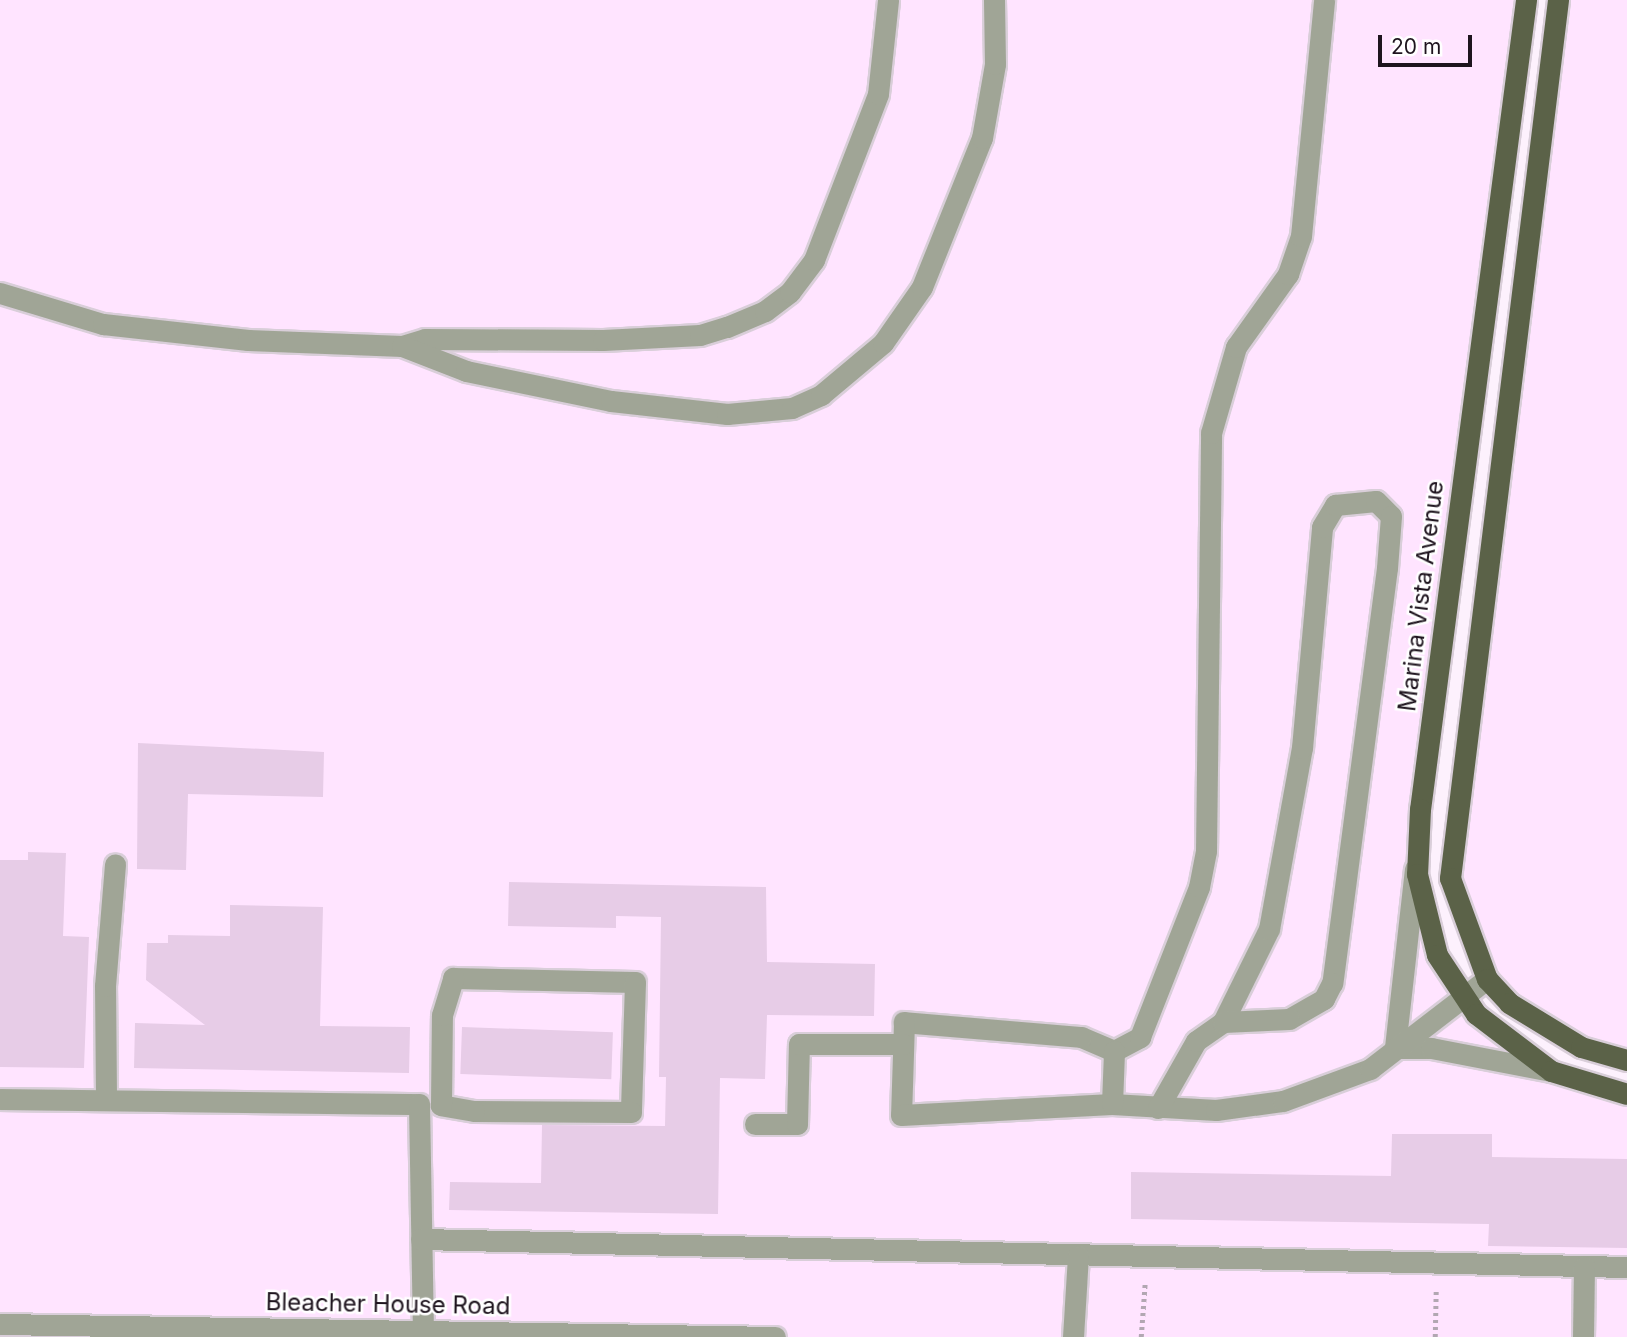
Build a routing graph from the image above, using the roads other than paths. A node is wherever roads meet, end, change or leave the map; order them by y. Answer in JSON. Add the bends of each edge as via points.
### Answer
{"nodes":[{"id":1,"x":888,"y":0,"type":"edge"},
{"id":2,"x":994,"y":0,"type":"edge"},
{"id":3,"x":1324,"y":0,"type":"edge"},
{"id":4,"x":1526,"y":0,"type":"edge"},
{"id":5,"x":1558,"y":0,"type":"edge"},
{"id":6,"x":0,"y":293,"type":"edge"},
{"id":7,"x":402,"y":346,"type":"junction"},
{"id":8,"x":1416,"y":853,"type":"junction"},
{"id":9,"x":115,"y":864,"type":"dead end"},
{"id":10,"x":1487,"y":979,"type":"junction"},
{"id":11,"x":1460,"y":996,"type":"junction"},
{"id":12,"x":1223,"y":1022,"type":"junction"},
{"id":13,"x":903,"y":1044,"type":"junction"},
{"id":14,"x":1395,"y":1048,"type":"junction"},
{"id":15,"x":1114,"y":1051,"type":"junction"},
{"id":16,"x":1627,"y":1060,"type":"edge"},
{"id":17,"x":1551,"y":1071,"type":"junction"},
{"id":18,"x":1627,"y":1094,"type":"edge"},
{"id":19,"x":106,"y":1097,"type":"junction"},
{"id":20,"x":0,"y":1099,"type":"edge"},
{"id":21,"x":1112,"y":1104,"type":"junction"},
{"id":22,"x":441,"y":1105,"type":"joint"},
{"id":23,"x":1158,"y":1108,"type":"junction"},
{"id":24,"x":755,"y":1124,"type":"dead end"},
{"id":25,"x":421,"y":1239,"type":"junction"},
{"id":26,"x":1077,"y":1256,"type":"junction"},
{"id":27,"x":1627,"y":1267,"type":"edge"},
{"id":28,"x":1584,"y":1275,"type":"junction"},
{"id":29,"x":0,"y":1324,"type":"edge"},
{"id":30,"x":1074,"y":1328,"type":"edge"},
{"id":31,"x":423,"y":1331,"type":"junction"},
{"id":32,"x":1583,"y":1334,"type":"edge"},
{"id":33,"x":775,"y":1337,"type":"edge"}],
"edges":[{"from":1,"to":7,"type":"lane","via":[[878,94],[832,223],[806,271],[765,310],[700,335],[425,340]]},
{"from":2,"to":7,"type":"lane","via":[[995,64],[982,138],[922,287],[883,343],[821,395],[792,408],[761,412],[664,407],[466,371]]},
{"from":3,"to":15,"type":"lane","via":[[1301,236],[1288,274],[1236,347],[1212,433],[1206,851],[1199,887],[1140,1037]]},
{"from":4,"to":8,"type":"main road","name":"Marina Vista Avenue"},
{"from":5,"to":10,"type":"main road","via":[[1451,834],[1450,878]]},
{"from":6,"to":7,"type":"lane","via":[[103,324],[184,336]]},
{"from":8,"to":11,"type":"main road","name":"Marina Vista Avenue","via":[[1424,916]]},
{"from":8,"to":14,"type":"lane"},
{"from":9,"to":19,"type":"lane","via":[[105,986]]},
{"from":10,"to":11,"type":"lane"},
{"from":10,"to":16,"type":"main road","via":[[1544,1028],[1581,1047]]},
{"from":11,"to":14,"type":"lane"},
{"from":11,"to":17,"type":"main road","name":"Marina Vista Avenue","via":[[1493,1031]]},
{"from":12,"to":12,"type":"lane","via":[[1289,1019],[1324,999],[1332,983],[1387,568],[1391,516],[1376,501],[1335,505],[1322,527],[1314,653],[1287,848],[1269,929]]},
{"from":12,"to":23,"type":"lane","via":[[1196,1041]]},
{"from":13,"to":15,"type":"lane","via":[[904,1022],[1081,1037]]},
{"from":13,"to":21,"type":"lane","via":[[901,1115]]},
{"from":13,"to":24,"type":"lane","via":[[799,1044],[797,1124]]},
{"from":14,"to":17,"type":"lane","via":[[1431,1048]]},
{"from":14,"to":23,"type":"lane","via":[[1349,1081],[1283,1101],[1216,1110]]},
{"from":15,"to":21,"type":"lane"},
{"from":17,"to":18,"type":"main road","name":"Marina Vista Avenue"},
{"from":19,"to":20,"type":"lane"},
{"from":19,"to":25,"type":"lane","via":[[419,1104]]},
{"from":21,"to":23,"type":"lane"},
{"from":22,"to":22,"type":"lane","via":[[474,1111],[631,1112],[635,982],[453,978],[443,1015]]},
{"from":25,"to":26,"type":"lane"},
{"from":25,"to":31,"type":"lane"},
{"from":26,"to":28,"type":"lane"},
{"from":26,"to":30,"type":"lane"},
{"from":27,"to":28,"type":"lane"},
{"from":28,"to":32,"type":"lane"},
{"from":29,"to":31,"type":"lane","name":"Bleacher House Road"},
{"from":31,"to":33,"type":"lane","name":"Bleacher House Road"}]}
